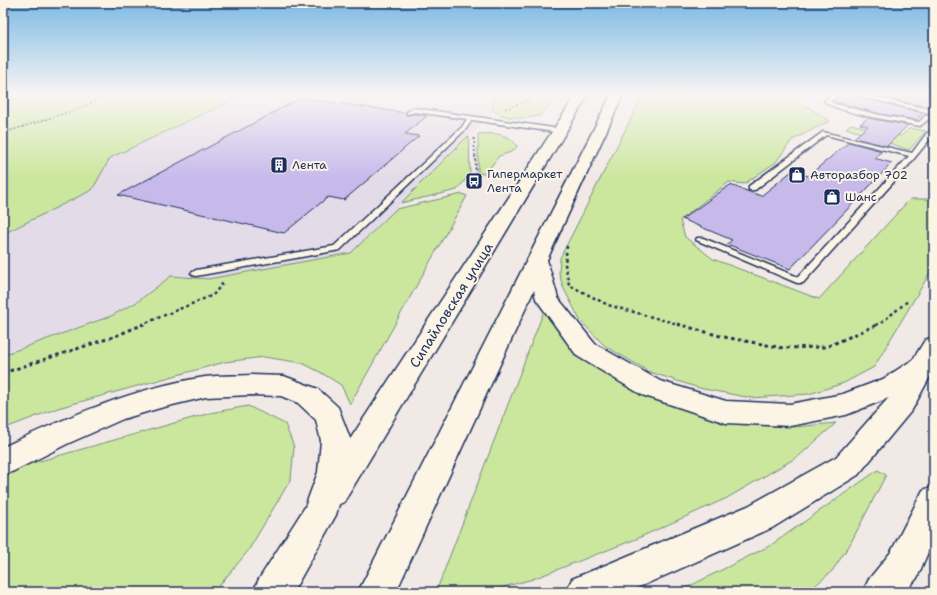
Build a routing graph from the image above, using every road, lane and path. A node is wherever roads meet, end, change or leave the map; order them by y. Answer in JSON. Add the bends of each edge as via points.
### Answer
{"nodes":[{"id":1,"x":35,"y":123,"type":"edge"},
{"id":2,"x":468,"y":123,"type":"edge"},
{"id":3,"x":505,"y":123,"type":"edge"},
{"id":4,"x":566,"y":123,"type":"edge"},
{"id":5,"x":604,"y":123,"type":"edge"},
{"id":6,"x":464,"y":128,"type":"junction"},
{"id":7,"x":561,"y":131,"type":"junction"},
{"id":8,"x":934,"y":131,"type":"edge"},
{"id":9,"x":3,"y":133,"type":"edge"},
{"id":10,"x":913,"y":155,"type":"junction"},
{"id":11,"x":474,"y":181,"type":"dead end"},
{"id":12,"x":752,"y":188,"type":"dead end"},
{"id":13,"x":700,"y":240,"type":"dead end"},
{"id":14,"x":567,"y":242,"type":"dead end"},
{"id":15,"x":538,"y":261,"type":"junction"},
{"id":16,"x":240,"y":265,"type":"junction"},
{"id":17,"x":196,"y":273,"type":"dead end"},
{"id":18,"x":910,"y":300,"type":"dead end"},
{"id":19,"x":929,"y":356,"type":"edge"},
{"id":20,"x":3,"y":373,"type":"edge"},
{"id":21,"x":3,"y":462,"type":"edge"},
{"id":22,"x":934,"y":501,"type":"edge"},
{"id":23,"x":319,"y":515,"type":"junction"},
{"id":24,"x":272,"y":592,"type":"edge"},
{"id":25,"x":377,"y":592,"type":"edge"},
{"id":26,"x":584,"y":592,"type":"edge"},
{"id":27,"x":882,"y":592,"type":"edge"}],
"edges":[{"from":1,"to":9,"type":"path"},
{"from":2,"to":6,"type":"lane"},
{"from":3,"to":7,"type":"lane"},
{"from":4,"to":7,"type":"main road","name":"Сипайловская улица"},
{"from":5,"to":15,"type":"main road"},
{"from":6,"to":11,"type":"path","via":[[473,135],[476,177]]},
{"from":6,"to":16,"type":"lane","via":[[337,248]]},
{"from":7,"to":23,"type":"main road","name":"Сипайловская улица"},
{"from":8,"to":10,"type":"lane"},
{"from":10,"to":12,"type":"lane","via":[[825,133]]},
{"from":10,"to":13,"type":"lane","via":[[800,281]]},
{"from":14,"to":18,"type":"path","via":[[565,264],[569,285],[608,305],[724,337],[784,348],[826,347],[881,323]]},
{"from":15,"to":19,"type":"main road","via":[[547,299],[586,350],[651,388],[726,412],[790,415],[846,404],[892,386]]},
{"from":15,"to":25,"type":"main road"},
{"from":16,"to":17,"type":"lane"},
{"from":16,"to":20,"type":"path","via":[[213,295],[113,337]]},
{"from":19,"to":26,"type":"main road","via":[[902,402],[847,466],[760,516]]},
{"from":21,"to":23,"type":"main road","via":[[114,411],[160,397],[206,387],[284,386],[308,396],[328,415],[336,441],[333,472]]},
{"from":22,"to":27,"type":"main road","via":[[904,565]]},
{"from":23,"to":24,"type":"main road"}]}
